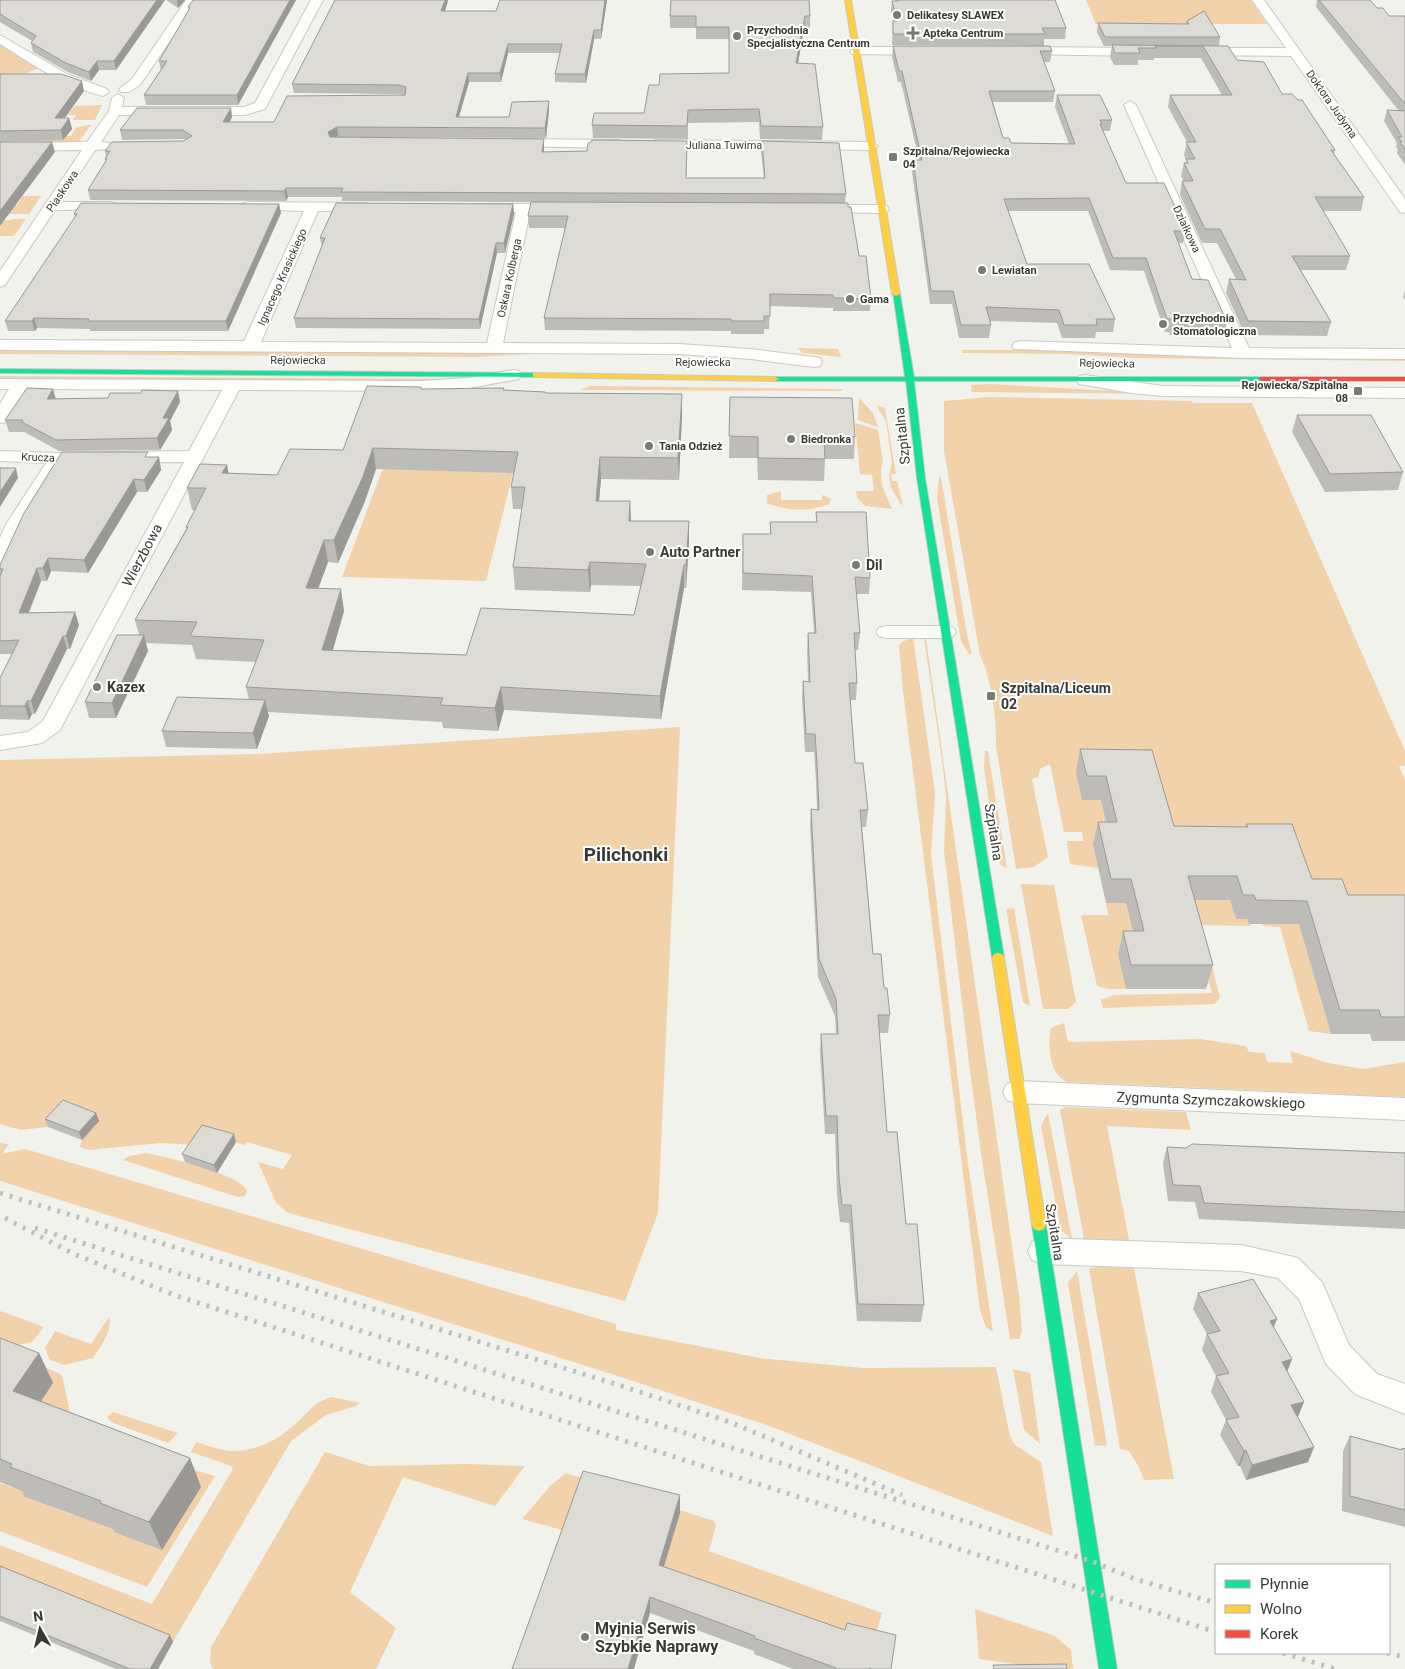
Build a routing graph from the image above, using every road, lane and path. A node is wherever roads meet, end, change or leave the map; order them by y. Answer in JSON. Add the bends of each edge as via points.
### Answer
{"nodes":[{"id":1,"x":192,"y":0,"type":"edge"},
{"id":2,"x":317,"y":0,"type":"edge"},
{"id":3,"x":848,"y":0,"type":"edge"},
{"id":4,"x":1258,"y":0,"type":"edge"},
{"id":5,"x":0,"y":39,"type":"edge"},
{"id":6,"x":856,"y":51,"type":"junction"},
{"id":7,"x":938,"y":51,"type":"edge"},
{"id":8,"x":1008,"y":52,"type":"edge"},
{"id":9,"x":1156,"y":52,"type":"edge"},
{"id":10,"x":1186,"y":52,"type":"edge"},
{"id":11,"x":1295,"y":52,"type":"junction"},
{"id":12,"x":39,"y":78,"type":"edge"},
{"id":13,"x":64,"y":79,"type":"junction"},
{"id":14,"x":119,"y":99,"type":"junction"},
{"id":15,"x":1130,"y":105,"type":"dead end"},
{"id":16,"x":497,"y":143,"type":"edge"},
{"id":17,"x":92,"y":146,"type":"junction"},
{"id":18,"x":122,"y":146,"type":"edge"},
{"id":19,"x":871,"y":146,"type":"junction"},
{"id":20,"x":0,"y":147,"type":"edge"},
{"id":21,"x":52,"y":206,"type":"junction"},
{"id":22,"x":124,"y":206,"type":"edge"},
{"id":23,"x":232,"y":206,"type":"edge"},
{"id":24,"x":313,"y":207,"type":"junction"},
{"id":25,"x":380,"y":207,"type":"edge"},
{"id":26,"x":467,"y":208,"type":"edge"},
{"id":27,"x":524,"y":208,"type":"junction"},
{"id":28,"x":574,"y":208,"type":"edge"},
{"id":29,"x":1405,"y":208,"type":"edge"},
{"id":30,"x":804,"y":209,"type":"edge"},
{"id":31,"x":882,"y":209,"type":"junction"},
{"id":32,"x":0,"y":282,"type":"edge"},
{"id":33,"x":0,"y":345,"type":"edge"},
{"id":34,"x":1020,"y":346,"type":"dead end"},
{"id":35,"x":250,"y":347,"type":"junction"},
{"id":36,"x":494,"y":348,"type":"junction"},
{"id":37,"x":1243,"y":353,"type":"junction"},
{"id":38,"x":1405,"y":354,"type":"edge"},
{"id":39,"x":695,"y":362,"type":"dead end"},
{"id":40,"x":819,"y":362,"type":"joint"},
{"id":41,"x":1215,"y":364,"type":"dead end"},
{"id":42,"x":1405,"y":365,"type":"edge"},
{"id":43,"x":0,"y":371,"type":"edge"},
{"id":44,"x":513,"y":374,"type":"junction"},
{"id":45,"x":1078,"y":379,"type":"junction"},
{"id":46,"x":1405,"y":379,"type":"edge"},
{"id":47,"x":910,"y":380,"type":"junction"},
{"id":48,"x":0,"y":384,"type":"edge"},
{"id":49,"x":21,"y":384,"type":"junction"},
{"id":50,"x":232,"y":386,"type":"junction"},
{"id":51,"x":1405,"y":393,"type":"edge"},
{"id":52,"x":0,"y":418,"type":"edge"},
{"id":53,"x":0,"y":456,"type":"edge"},
{"id":54,"x":196,"y":456,"type":"junction"},
{"id":55,"x":58,"y":458,"type":"junction"},
{"id":56,"x":0,"y":561,"type":"edge"},
{"id":57,"x":886,"y":632,"type":"dead end"},
{"id":58,"x":946,"y":632,"type":"junction"},
{"id":59,"x":0,"y":743,"type":"edge"},
{"id":60,"x":1017,"y":1092,"type":"junction"},
{"id":61,"x":1405,"y":1109,"type":"edge"},
{"id":62,"x":1043,"y":1251,"type":"junction"},
{"id":63,"x":1405,"y":1399,"type":"edge"},
{"id":64,"x":1108,"y":1669,"type":"edge"}],
"edges":[{"from":1,"to":14,"type":"street","name":"Piaskowa","via":[[136,82]]},
{"from":2,"to":14,"type":"street","via":[[269,99],[260,106],[245,111]]},
{"from":3,"to":6,"type":"main road","name":"Szpitalna"},
{"from":4,"to":11,"type":"street","name":"Doktora Judyma"},
{"from":5,"to":13,"type":"street"},
{"from":6,"to":7,"type":"street"},
{"from":6,"to":19,"type":"main road","name":"Szpitalna"},
{"from":8,"to":9,"type":"street"},
{"from":10,"to":11,"type":"street"},
{"from":11,"to":29,"type":"street","name":"Doktora Judyma"},
{"from":12,"to":13,"type":"street"},
{"from":13,"to":14,"type":"street","via":[[103,92],[114,89]]},
{"from":14,"to":17,"type":"street","name":"Piaskowa"},
{"from":15,"to":37,"type":"street","name":"Działkowa"},
{"from":16,"to":19,"type":"street","name":"Juliana Tuwima"},
{"from":17,"to":18,"type":"street"},
{"from":17,"to":20,"type":"street"},
{"from":17,"to":21,"type":"street","name":"Piaskowa"},
{"from":19,"to":31,"type":"main road","name":"Szpitalna"},
{"from":21,"to":22,"type":"street"},
{"from":21,"to":32,"type":"street","name":"Piaskowa"},
{"from":23,"to":24,"type":"street"},
{"from":24,"to":25,"type":"street"},
{"from":24,"to":35,"type":"street","name":"Ignacego Krasickiego"},
{"from":26,"to":27,"type":"street"},
{"from":27,"to":28,"type":"street"},
{"from":27,"to":36,"type":"street","name":"Oskara Kolberga"},
{"from":30,"to":31,"type":"street"},
{"from":31,"to":47,"type":"main road","name":"Szpitalna"},
{"from":33,"to":35,"type":"street"},
{"from":34,"to":37,"type":"street"},
{"from":35,"to":36,"type":"street"},
{"from":36,"to":40,"type":"street","via":[[679,349]]},
{"from":37,"to":38,"type":"street"},
{"from":39,"to":40,"type":"main road","name":"Rejowiecka"},
{"from":41,"to":42,"type":"main road"},
{"from":43,"to":44,"type":"main road","name":"Rejowiecka"},
{"from":44,"to":47,"type":"main road","name":"Rejowiecka"},
{"from":44,"to":50,"type":"street","name":"Rejowiecka","via":[[469,383],[420,386]]},
{"from":45,"to":46,"type":"main road","name":"Rejowiecka"},
{"from":45,"to":47,"type":"main road","name":"Rejowiecka"},
{"from":45,"to":51,"type":"street","via":[[1163,391]]},
{"from":47,"to":58,"type":"main road","name":"Szpitalna","via":[[921,478]]},
{"from":48,"to":49,"type":"street","name":"Rejowiecka"},
{"from":49,"to":50,"type":"street","name":"Rejowiecka"},
{"from":49,"to":52,"type":"street"},
{"from":50,"to":54,"type":"street","name":"Wierzbowa"},
{"from":53,"to":55,"type":"street","name":"Krucza"},
{"from":54,"to":55,"type":"street","name":"Krucza"},
{"from":54,"to":59,"type":"street","name":"Wierzbowa","via":[[52,725],[34,738]]},
{"from":55,"to":56,"type":"street","via":[[15,526]]},
{"from":57,"to":58,"type":"street"},
{"from":58,"to":60,"type":"main road","name":"Szpitalna"},
{"from":60,"to":61,"type":"street","name":"Zygmunta Szymczakowskiego"},
{"from":60,"to":62,"type":"main road","name":"Szpitalna"},
{"from":62,"to":63,"type":"street","via":[[1241,1258],[1287,1267],[1311,1291],[1337,1354],[1366,1384]]},
{"from":62,"to":64,"type":"main road","name":"Szpitalna"}]}
